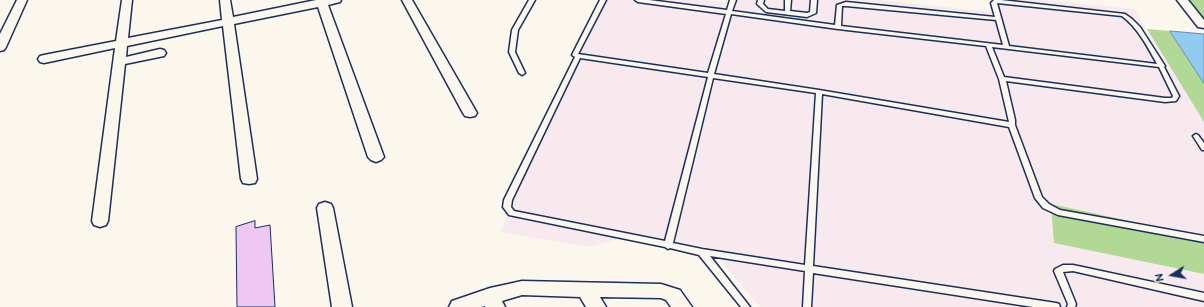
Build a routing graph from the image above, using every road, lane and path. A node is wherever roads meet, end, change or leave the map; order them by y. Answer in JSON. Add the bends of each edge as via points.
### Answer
{"nodes":[{"id":1,"x":22,"y":0,"type":"edge"},
{"id":2,"x":127,"y":0,"type":"edge"},
{"id":3,"x":225,"y":0,"type":"edge"},
{"id":4,"x":336,"y":0,"type":"edge"},
{"id":5,"x":407,"y":0,"type":"edge"},
{"id":6,"x":532,"y":0,"type":"edge"},
{"id":7,"x":603,"y":0,"type":"edge"},
{"id":8,"x":638,"y":0,"type":"edge"},
{"id":9,"x":733,"y":0,"type":"edge"},
{"id":10,"x":761,"y":0,"type":"edge"},
{"id":11,"x":788,"y":0,"type":"edge"},
{"id":12,"x":814,"y":0,"type":"edge"},
{"id":13,"x":1182,"y":0,"type":"edge"},
{"id":14,"x":322,"y":1,"type":"edge"},
{"id":15,"x":731,"y":12,"type":"junction"},
{"id":16,"x":788,"y":13,"type":"junction"},
{"id":17,"x":999,"y":19,"type":"junction"},
{"id":18,"x":228,"y":22,"type":"junction"},
{"id":19,"x":1202,"y":25,"type":"dead end"},
{"id":20,"x":838,"y":27,"type":"junction"},
{"id":21,"x":122,"y":44,"type":"junction"},
{"id":22,"x":988,"y":45,"type":"junction"},
{"id":23,"x":0,"y":47,"type":"edge"},
{"id":24,"x":1007,"y":48,"type":"junction"},
{"id":25,"x":160,"y":53,"type":"dead end"},
{"id":26,"x":578,"y":56,"type":"junction"},
{"id":27,"x":44,"y":59,"type":"dead end"},
{"id":28,"x":120,"y":62,"type":"junction"},
{"id":29,"x":1162,"y":66,"type":"junction"},
{"id":30,"x":522,"y":73,"type":"dead end"},
{"id":31,"x":711,"y":75,"type":"junction"},
{"id":32,"x":1002,"y":79,"type":"junction"},
{"id":33,"x":819,"y":92,"type":"junction"},
{"id":34,"x":470,"y":113,"type":"dead end"},
{"id":35,"x":1012,"y":125,"type":"junction"},
{"id":36,"x":1196,"y":136,"type":"dead end"},
{"id":37,"x":1204,"y":148,"type":"edge"},
{"id":38,"x":376,"y":157,"type":"dead end"},
{"id":39,"x":249,"y":179,"type":"dead end"},
{"id":40,"x":325,"y":208,"type":"dead end"},
{"id":41,"x":100,"y":221,"type":"dead end"},
{"id":42,"x":1204,"y":239,"type":"edge"},
{"id":43,"x":668,"y":246,"type":"junction"},
{"id":44,"x":702,"y":252,"type":"junction"},
{"id":45,"x":810,"y":269,"type":"junction"},
{"id":46,"x":585,"y":289,"type":"junction"},
{"id":47,"x":1204,"y":296,"type":"edge"},
{"id":48,"x":492,"y":302,"type":"edge"},
{"id":49,"x":342,"y":307,"type":"edge"},
{"id":50,"x":459,"y":307,"type":"edge"},
{"id":51,"x":596,"y":307,"type":"edge"},
{"id":52,"x":682,"y":307,"type":"edge"},
{"id":53,"x":746,"y":307,"type":"edge"},
{"id":54,"x":807,"y":307,"type":"edge"},
{"id":55,"x":1056,"y":307,"type":"edge"},
{"id":56,"x":1071,"y":307,"type":"edge"}],
"edges":[{"from":1,"to":23,"type":"street"},
{"from":2,"to":21,"type":"street"},
{"from":3,"to":18,"type":"street"},
{"from":4,"to":14,"type":"street"},
{"from":5,"to":34,"type":"street"},
{"from":6,"to":30,"type":"lane","via":[[515,30],[512,52]]},
{"from":7,"to":26,"type":"lane","via":[[574,54]]},
{"from":8,"to":15,"type":"lane"},
{"from":9,"to":15,"type":"lane"},
{"from":10,"to":16,"type":"lane","via":[[760,4],[766,10]]},
{"from":11,"to":16,"type":"lane"},
{"from":12,"to":16,"type":"lane","via":[[814,13],[811,15]]},
{"from":13,"to":19,"type":"street"},
{"from":14,"to":18,"type":"street"},
{"from":14,"to":38,"type":"street"},
{"from":15,"to":20,"type":"lane"},
{"from":15,"to":31,"type":"lane"},
{"from":17,"to":20,"type":"lane","via":[[846,4],[840,5]]},
{"from":17,"to":24,"type":"lane"},
{"from":17,"to":29,"type":"lane","via":[[994,3],[999,1],[1123,15],[1132,20]]},
{"from":18,"to":21,"type":"street"},
{"from":18,"to":39,"type":"street"},
{"from":20,"to":22,"type":"lane"},
{"from":21,"to":27,"type":"street"},
{"from":21,"to":28,"type":"street"},
{"from":22,"to":24,"type":"lane"},
{"from":22,"to":32,"type":"lane"},
{"from":24,"to":29,"type":"lane"},
{"from":25,"to":28,"type":"street"},
{"from":26,"to":31,"type":"lane"},
{"from":26,"to":43,"type":"lane","via":[[508,200],[507,207],[512,213]]},
{"from":28,"to":41,"type":"street"},
{"from":29,"to":32,"type":"lane","via":[[1176,96],[1174,100]]},
{"from":31,"to":33,"type":"lane"},
{"from":31,"to":43,"type":"lane"},
{"from":32,"to":35,"type":"lane"},
{"from":33,"to":35,"type":"lane"},
{"from":33,"to":45,"type":"lane"},
{"from":35,"to":42,"type":"lane","via":[[1039,198],[1046,206],[1058,212]]},
{"from":36,"to":37,"type":"lane"},
{"from":40,"to":49,"type":"street"},
{"from":43,"to":44,"type":"lane"},
{"from":44,"to":45,"type":"lane"},
{"from":44,"to":53,"type":"lane"},
{"from":45,"to":54,"type":"lane"},
{"from":45,"to":55,"type":"lane"},
{"from":46,"to":48,"type":"street","via":[[522,288]]},
{"from":46,"to":51,"type":"street"},
{"from":46,"to":52,"type":"street","via":[[662,291],[673,295]]},
{"from":47,"to":56,"type":"lane","via":[[1063,268],[1058,271]]},
{"from":48,"to":50,"type":"street"}]}
